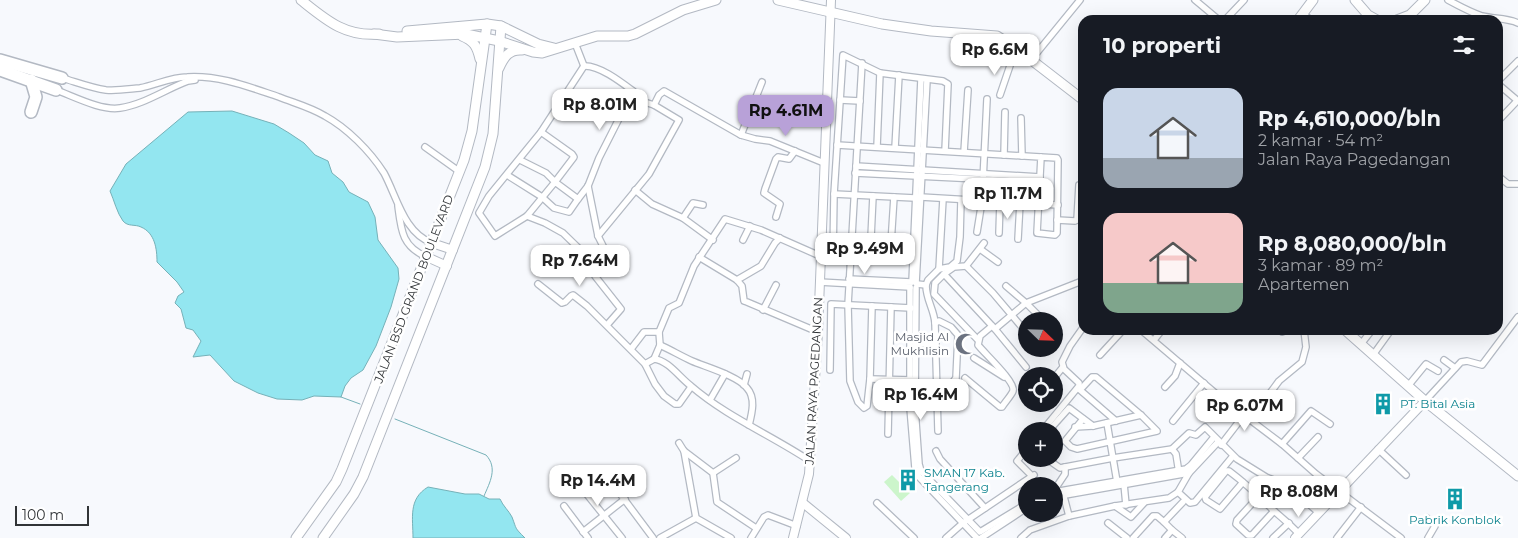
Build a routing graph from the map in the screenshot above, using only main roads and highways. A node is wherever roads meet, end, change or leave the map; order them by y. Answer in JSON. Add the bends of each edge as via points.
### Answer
{"nodes":[{"id":1,"x":301,"y":0,"type":"edge"},
{"id":2,"x":716,"y":0,"type":"edge"},
{"id":3,"x":778,"y":0,"type":"edge"},
{"id":4,"x":1313,"y":0,"type":"edge"},
{"id":5,"x":1355,"y":0,"type":"edge"},
{"id":6,"x":1425,"y":0,"type":"edge"},
{"id":7,"x":1302,"y":15,"type":"edge"},
{"id":8,"x":1368,"y":15,"type":"edge"},
{"id":9,"x":1412,"y":15,"type":"edge"},
{"id":10,"x":487,"y":24,"type":"junction"},
{"id":11,"x":500,"y":26,"type":"junction"},
{"id":12,"x":374,"y":34,"type":"junction"},
{"id":13,"x":458,"y":35,"type":"junction"},
{"id":14,"x":485,"y":38,"type":"junction"},
{"id":15,"x":499,"y":41,"type":"junction"},
{"id":16,"x":554,"y":48,"type":"junction"},
{"id":17,"x":527,"y":50,"type":"junction"},
{"id":18,"x":0,"y":60,"type":"edge"},
{"id":19,"x":481,"y":67,"type":"junction"},
{"id":20,"x":0,"y":70,"type":"edge"},
{"id":21,"x":497,"y":73,"type":"junction"},
{"id":22,"x":62,"y":78,"type":"road end"},
{"id":23,"x":31,"y":80,"type":"junction"},
{"id":24,"x":56,"y":90,"type":"road end"},
{"id":25,"x":1078,"y":96,"type":"edge"},
{"id":26,"x":31,"y":112,"type":"dead end"},
{"id":27,"x":1351,"y":335,"type":"edge"},
{"id":28,"x":1518,"y":476,"type":"edge"},
{"id":29,"x":296,"y":538,"type":"edge"},
{"id":30,"x":323,"y":538,"type":"edge"}],
"edges":[{"from":1,"to":12,"type":"main road","via":[[343,30]]},
{"from":2,"to":16,"type":"main road","via":[[683,10],[635,34],[597,36]]},
{"from":3,"to":25,"type":"main road","via":[[882,24],[996,36]]},
{"from":4,"to":7,"type":"main road"},
{"from":5,"to":8,"type":"main road"},
{"from":6,"to":9,"type":"main road"},
{"from":10,"to":11,"type":"main road"},
{"from":10,"to":12,"type":"main road"},
{"from":10,"to":14,"type":"main road","name":"JALAN BSD GRAND BOULEVARD"},
{"from":11,"to":15,"type":"main road","name":"JALAN BSD GRAND BOULEVARD"},
{"from":11,"to":16,"type":"main road"},
{"from":12,"to":13,"type":"main road","via":[[397,37]]},
{"from":13,"to":14,"type":"main road"},
{"from":13,"to":19,"type":"main road","via":[[474,42]]},
{"from":14,"to":15,"type":"main road"},
{"from":14,"to":19,"type":"main road","name":"JALAN BSD GRAND BOULEVARD"},
{"from":15,"to":17,"type":"main road"},
{"from":15,"to":21,"type":"main road","name":"JALAN BSD GRAND BOULEVARD"},
{"from":16,"to":17,"type":"main road","via":[[542,53]]},
{"from":17,"to":21,"type":"main road","via":[[509,53]]},
{"from":18,"to":22,"type":"highway"},
{"from":19,"to":29,"type":"main road","name":"JALAN BSD GRAND BOULEVARD","via":[[472,132],[460,172],[342,469]]},
{"from":20,"to":23,"type":"highway"},
{"from":21,"to":30,"type":"main road","name":"JALAN BSD GRAND BOULEVARD","via":[[492,134],[485,167],[363,477]]},
{"from":23,"to":24,"type":"highway"},
{"from":23,"to":26,"type":"highway","via":[[36,97]]},
{"from":27,"to":28,"type":"main road","via":[[1425,401]]}]}
